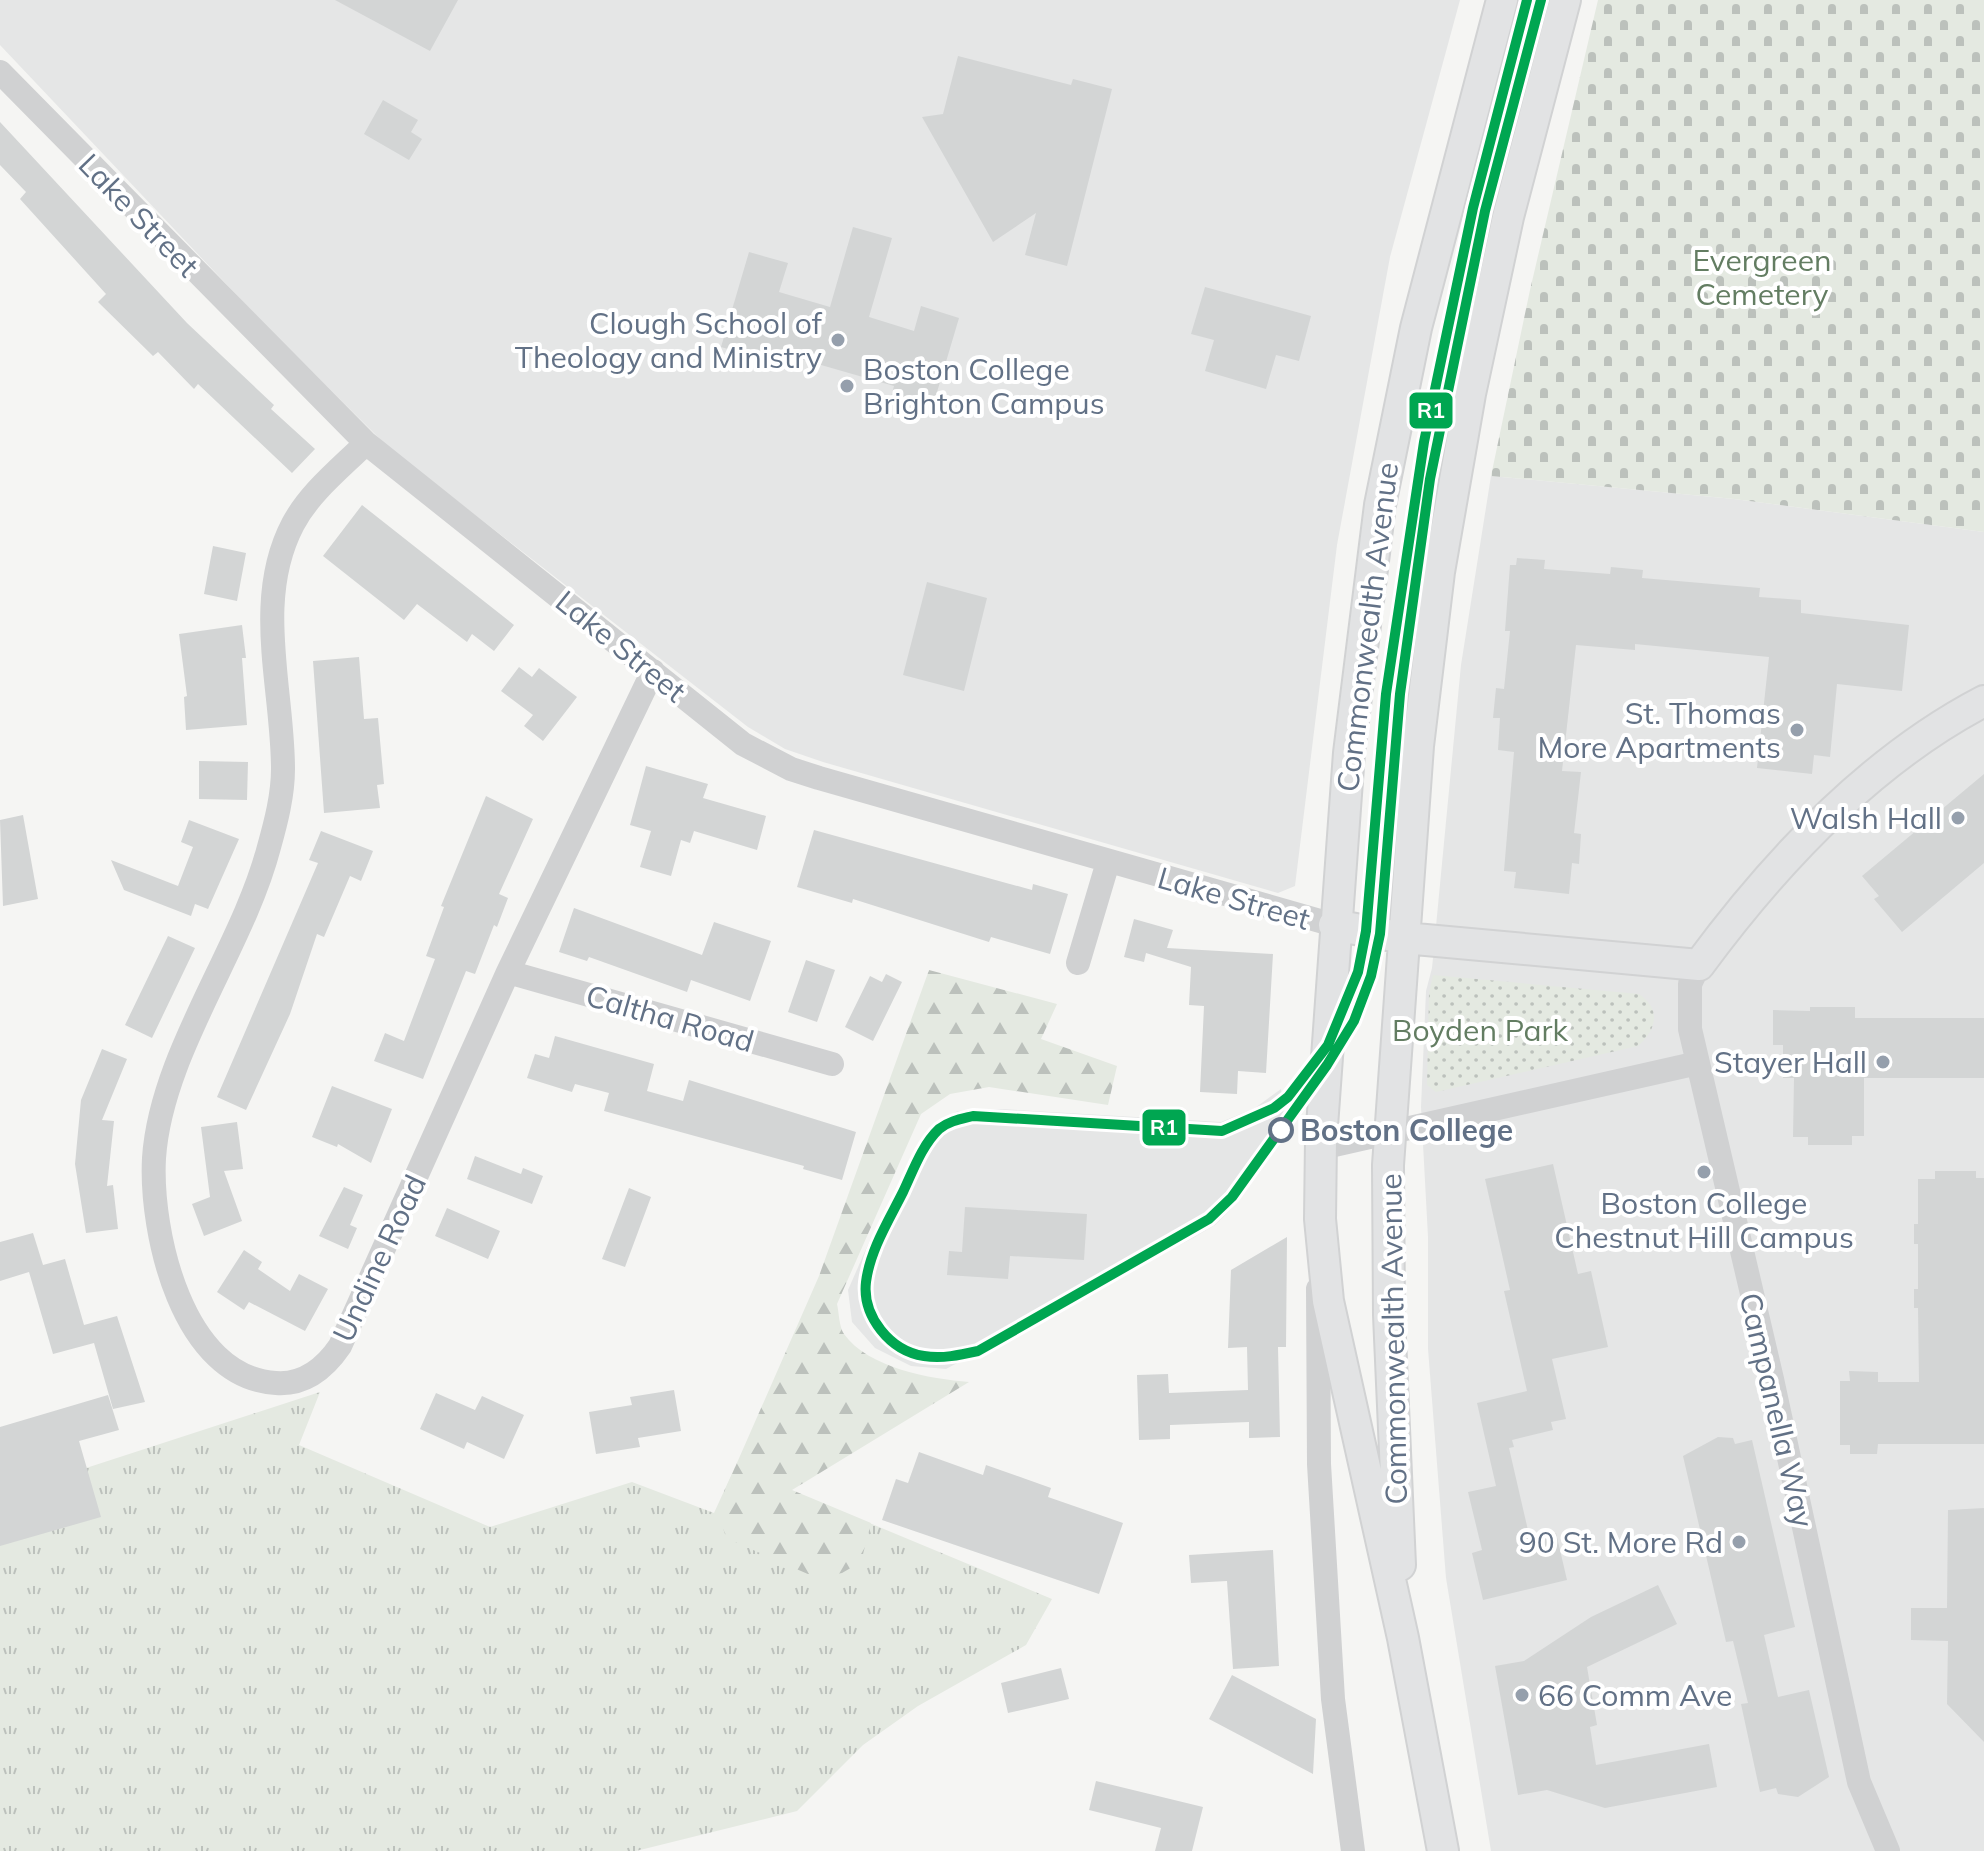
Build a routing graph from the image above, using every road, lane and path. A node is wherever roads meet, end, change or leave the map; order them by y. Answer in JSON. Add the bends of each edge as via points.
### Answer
{"nodes":[{"id":1,"x":1502,"y":0,"type":"edge"},
{"id":2,"x":1565,"y":0,"type":"edge"},
{"id":3,"x":0,"y":72,"type":"edge"},
{"id":4,"x":366,"y":443,"type":"junction"},
{"id":5,"x":653,"y":671,"type":"junction"},
{"id":6,"x":1984,"y":701,"type":"edge"},
{"id":7,"x":1108,"y":862,"type":"junction"},
{"id":8,"x":1334,"y":925,"type":"junction"},
{"id":9,"x":1404,"y":938,"type":"junction"},
{"id":10,"x":1078,"y":963,"type":"dead end"},
{"id":11,"x":1699,"y":965,"type":"junction"},
{"id":12,"x":508,"y":972,"type":"junction"},
{"id":13,"x":1698,"y":1063,"type":"junction"},
{"id":14,"x":832,"y":1064,"type":"dead end"},
{"id":15,"x":1389,"y":1132,"type":"junction"},
{"id":16,"x":1321,"y":1148,"type":"junction"},
{"id":17,"x":1320,"y":1219,"type":"junction"},
{"id":18,"x":1403,"y":1638,"type":"junction"},
{"id":19,"x":1353,"y":1851,"type":"edge"},
{"id":20,"x":1443,"y":1851,"type":"edge"},
{"id":21,"x":1888,"y":1851,"type":"edge"}],
"edges":[{"from":1,"to":8,"type":"main road","name":"Commonwealth Avenue","via":[[1434,254],[1386,475],[1358,671]]},
{"from":2,"to":9,"type":"main road","name":"Commonwealth Avenue","via":[[1508,217],[1454,483],[1418,746]]},
{"from":3,"to":4,"type":"street","name":"Lake Street"},
{"from":4,"to":5,"type":"street","name":"Lake Street"},
{"from":4,"to":12,"type":"street","name":"Undine Road","via":[[309,501],[282,549],[273,600],[283,770],[278,813],[243,921],[169,1089],[157,1139],[156,1211],[168,1270],[200,1335],[239,1373],[288,1383],[315,1373],[334,1354]]},
{"from":5,"to":7,"type":"street","name":"Lake Street","via":[[743,744],[791,769]]},
{"from":5,"to":12,"type":"street","name":"Undine Road"},
{"from":6,"to":11,"type":"main road","via":[[1909,748],[1820,823]]},
{"from":7,"to":8,"type":"street","name":"Lake Street"},
{"from":7,"to":10,"type":"street"},
{"from":8,"to":9,"type":"main road","name":"Lake Street"},
{"from":8,"to":16,"type":"main road","name":"Commonwealth Avenue"},
{"from":9,"to":11,"type":"main road","name":"Lake Street"},
{"from":9,"to":15,"type":"main road","name":"Commonwealth Avenue"},
{"from":11,"to":13,"type":"street","name":"Campanella Way","via":[[1691,983],[1689,1016]]},
{"from":12,"to":14,"type":"street","name":"Caltha Road"},
{"from":13,"to":15,"type":"street"},
{"from":13,"to":21,"type":"street","name":"Campanella Way","via":[[1859,1782]]},
{"from":15,"to":16,"type":"street"},
{"from":15,"to":18,"type":"main road","name":"Commonwealth Avenue","via":[[1389,1315]]},
{"from":16,"to":17,"type":"main road","name":"Commonwealth Avenue"},
{"from":17,"to":18,"type":"main road","name":"Commonwealth Avenue","via":[[1328,1301]]},
{"from":17,"to":19,"type":"street","name":"Commonwealth Avenue","via":[[1317,1436],[1333,1699]]},
{"from":18,"to":20,"type":"main road","name":"Commonwealth Avenue"}]}
